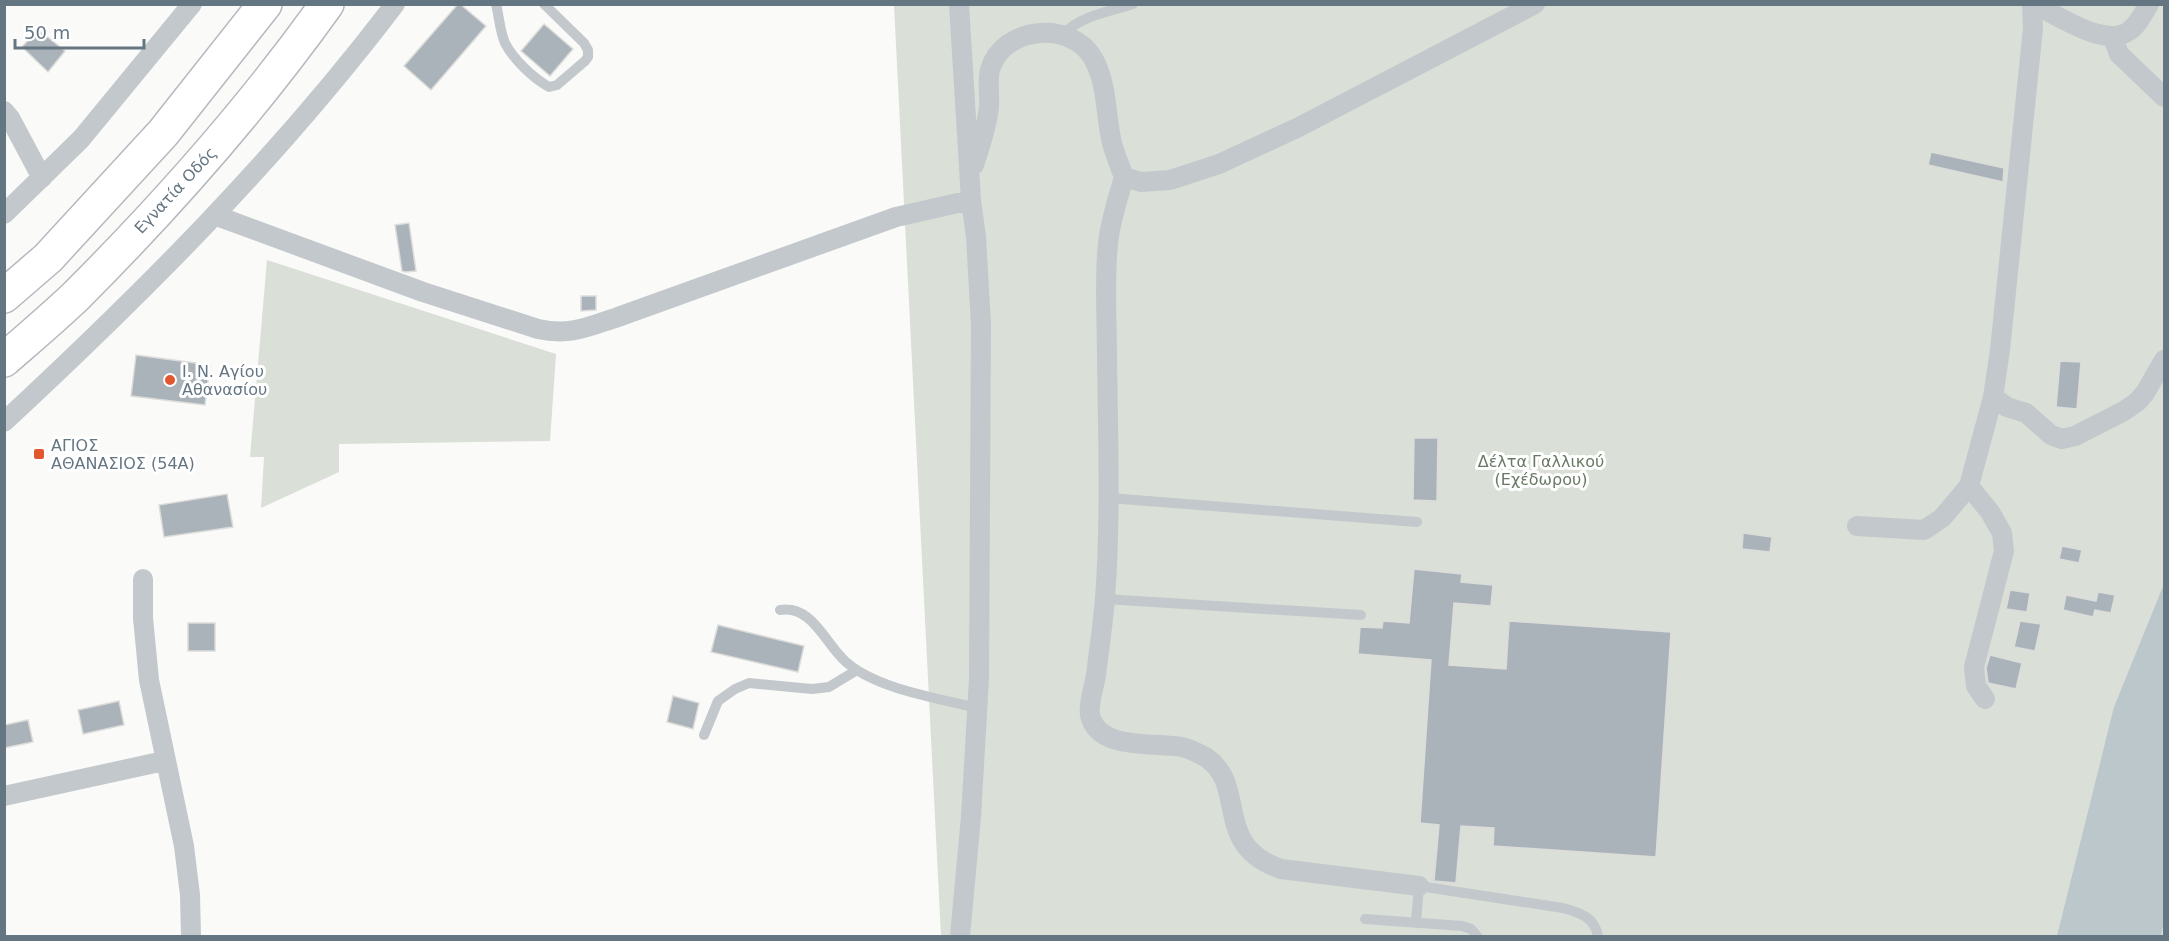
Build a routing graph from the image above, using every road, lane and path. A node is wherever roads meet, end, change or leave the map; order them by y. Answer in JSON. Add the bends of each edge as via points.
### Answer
{"nodes":[{"id":1,"x":192,"y":4,"type":"edge"},
{"id":2,"x":265,"y":4,"type":"edge"},
{"id":3,"x":327,"y":4,"type":"edge"},
{"id":4,"x":395,"y":4,"type":"edge"},
{"id":5,"x":496,"y":4,"type":"edge"},
{"id":6,"x":544,"y":4,"type":"edge"},
{"id":7,"x":959,"y":4,"type":"edge"},
{"id":8,"x":1133,"y":4,"type":"edge"},
{"id":9,"x":1535,"y":4,"type":"edge"},
{"id":10,"x":2032,"y":4,"type":"edge"},
{"id":11,"x":2149,"y":4,"type":"edge"},
{"id":12,"x":1064,"y":34,"type":"junction"},
{"id":13,"x":2113,"y":38,"type":"junction"},
{"id":14,"x":2164,"y":96,"type":"edge"},
{"id":15,"x":4,"y":111,"type":"edge"},
{"id":16,"x":970,"y":175,"type":"junction"},
{"id":17,"x":1124,"y":177,"type":"junction"},
{"id":18,"x":42,"y":178,"type":"junction"},
{"id":19,"x":971,"y":200,"type":"junction"},
{"id":20,"x":4,"y":214,"type":"edge"},
{"id":21,"x":217,"y":216,"type":"junction"},
{"id":22,"x":4,"y":296,"type":"edge"},
{"id":23,"x":4,"y":360,"type":"edge"},
{"id":24,"x":2164,"y":360,"type":"edge"},
{"id":25,"x":1993,"y":397,"type":"junction"},
{"id":26,"x":4,"y":422,"type":"edge"},
{"id":27,"x":1969,"y":486,"type":"junction"},
{"id":28,"x":1109,"y":498,"type":"junction"},
{"id":29,"x":1417,"y":522,"type":"dead end"},
{"id":30,"x":1857,"y":526,"type":"dead end"},
{"id":31,"x":143,"y":579,"type":"dead end"},
{"id":32,"x":1105,"y":599,"type":"junction"},
{"id":33,"x":780,"y":610,"type":"dead end"},
{"id":34,"x":1361,"y":615,"type":"dead end"},
{"id":35,"x":857,"y":670,"type":"junction"},
{"id":36,"x":1985,"y":699,"type":"dead end"},
{"id":37,"x":977,"y":708,"type":"junction"},
{"id":38,"x":704,"y":735,"type":"dead end"},
{"id":39,"x":164,"y":760,"type":"junction"},
{"id":40,"x":4,"y":796,"type":"edge"},
{"id":41,"x":1419,"y":886,"type":"junction"},
{"id":42,"x":1365,"y":918,"type":"dead end"},
{"id":43,"x":1416,"y":922,"type":"junction"},
{"id":44,"x":191,"y":936,"type":"edge"},
{"id":45,"x":960,"y":936,"type":"edge"},
{"id":46,"x":1477,"y":936,"type":"edge"},
{"id":47,"x":1598,"y":936,"type":"edge"}],
"edges":[{"from":1,"to":18,"type":"street","via":[[81,139]]},
{"from":2,"to":22,"type":"highway","via":[[163,133],[48,258]]},
{"from":3,"to":23,"type":"highway","name":"Εγνατία Οδός","via":[[196,170],[75,296]]},
{"from":4,"to":21,"type":"street","via":[[348,66]]},
{"from":5,"to":6,"type":"lane","via":[[504,41],[514,56],[549,87],[557,85],[585,61],[588,50]]},
{"from":7,"to":16,"type":"street"},
{"from":8,"to":12,"type":"lane","via":[[1088,17]]},
{"from":9,"to":17,"type":"street","via":[[1299,127],[1219,164],[1170,180],[1141,182]]},
{"from":10,"to":13,"type":"street","via":[[2094,34]]},
{"from":10,"to":25,"type":"street","via":[[2033,28]]},
{"from":11,"to":13,"type":"street","via":[[2128,32]]},
{"from":12,"to":16,"type":"street","via":[[1040,32],[1024,36],[999,54],[990,70],[985,133]]},
{"from":12,"to":17,"type":"street","via":[[1092,56],[1101,75],[1112,141]]},
{"from":13,"to":14,"type":"street","via":[[2120,54]]},
{"from":15,"to":18,"type":"street"},
{"from":16,"to":19,"type":"street"},
{"from":17,"to":28,"type":"street","via":[[1108,243]]},
{"from":18,"to":20,"type":"street"},
{"from":19,"to":21,"type":"street","via":[[896,217],[618,317],[572,332],[555,333],[423,292]]},
{"from":19,"to":37,"type":"street","via":[[981,324]]},
{"from":21,"to":26,"type":"street"},
{"from":24,"to":25,"type":"street","via":[[2137,402],[2075,436],[2062,439],[2051,435],[2026,413]]},
{"from":25,"to":27,"type":"street"},
{"from":27,"to":30,"type":"street","via":[[1942,518],[1924,530]]},
{"from":27,"to":36,"type":"street","via":[[2002,532],[2004,551],[1974,667],[1976,686]]},
{"from":28,"to":29,"type":"lane"},
{"from":28,"to":32,"type":"street"},
{"from":31,"to":39,"type":"street","via":[[149,680]]},
{"from":32,"to":34,"type":"lane"},
{"from":32,"to":41,"type":"street","via":[[1090,699],[1090,715],[1097,730],[1107,738],[1121,741],[1184,747],[1209,759],[1224,781],[1242,841],[1266,864]]},
{"from":33,"to":35,"type":"lane","via":[[792,608],[804,615],[845,662]]},
{"from":35,"to":37,"type":"lane","via":[[872,680]]},
{"from":35,"to":38,"type":"lane","via":[[829,687],[749,683],[718,701]]},
{"from":37,"to":45,"type":"street"},
{"from":39,"to":40,"type":"street"},
{"from":39,"to":44,"type":"street","via":[[184,846]]},
{"from":41,"to":43,"type":"lane"},
{"from":41,"to":47,"type":"lane","via":[[1563,908],[1592,921]]},
{"from":42,"to":43,"type":"lane"},
{"from":43,"to":46,"type":"lane","via":[[1462,926]]}]}
